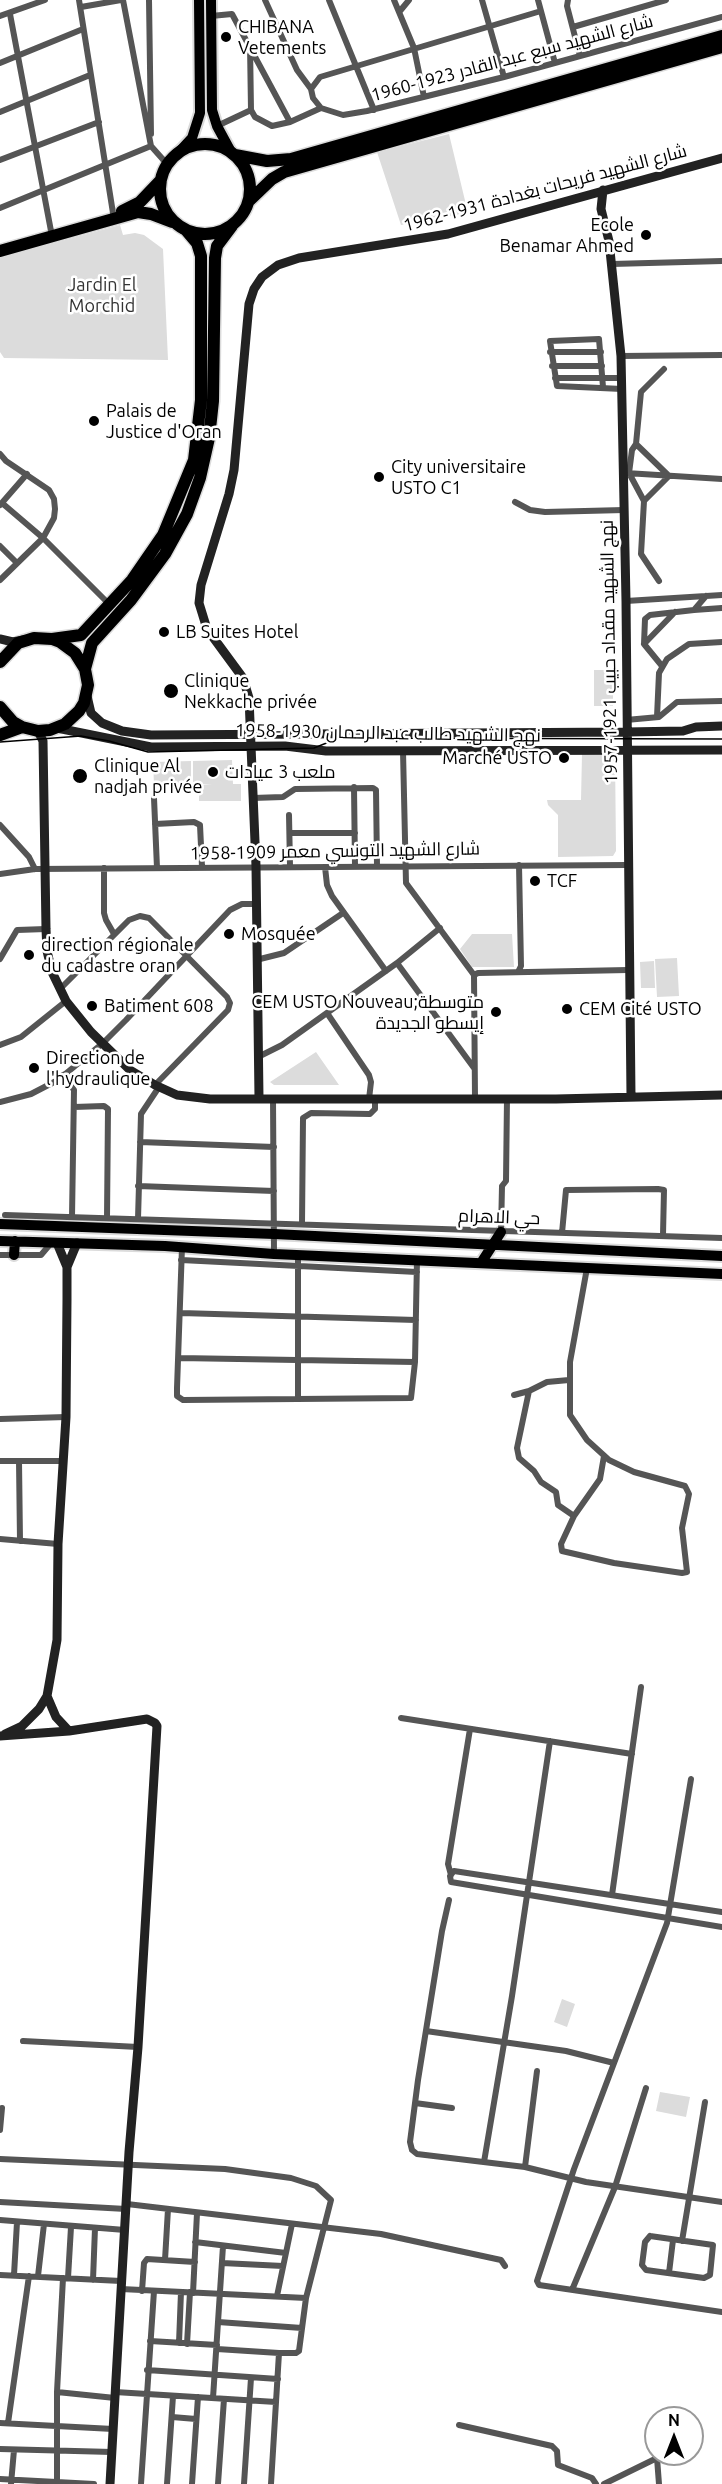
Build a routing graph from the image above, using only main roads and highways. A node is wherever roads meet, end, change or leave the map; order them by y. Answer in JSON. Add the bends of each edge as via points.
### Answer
{"nodes":[{"id":1,"x":200,"y":0,"type":"edge"},
{"id":2,"x":211,"y":0,"type":"edge"},
{"id":3,"x":722,"y":36,"type":"edge"},
{"id":4,"x":722,"y":47,"type":"edge"},
{"id":5,"x":179,"y":152,"type":"junction"},
{"id":6,"x":233,"y":152,"type":"junction"},
{"id":7,"x":161,"y":180,"type":"junction"},
{"id":8,"x":249,"y":201,"type":"junction"},
{"id":9,"x":232,"y":226,"type":"junction"},
{"id":10,"x":181,"y":227,"type":"junction"},
{"id":11,"x":0,"y":245,"type":"edge"},
{"id":12,"x":0,"y":251,"type":"edge"},
{"id":13,"x":52,"y":639,"type":"junction"},
{"id":14,"x":0,"y":662,"type":"edge"},
{"id":15,"x":85,"y":669,"type":"junction"},
{"id":16,"x":0,"y":707,"type":"edge"},
{"id":17,"x":22,"y":727,"type":"junction"},
{"id":18,"x":0,"y":735,"type":"edge"},
{"id":19,"x":3,"y":1219,"type":"edge"},
{"id":20,"x":501,"y":1232,"type":"road end"},
{"id":21,"x":0,"y":1241,"type":"edge"},
{"id":22,"x":15,"y":1241,"type":"junction"},
{"id":23,"x":493,"y":1245,"type":"junction"},
{"id":24,"x":14,"y":1255,"type":"road end"},
{"id":25,"x":722,"y":1256,"type":"edge"},
{"id":26,"x":481,"y":1263,"type":"junction"},
{"id":27,"x":722,"y":1276,"type":"edge"}],
"edges":[{"from":1,"to":5,"type":"main road","via":[[200,113],[192,138]]},
{"from":2,"to":6,"type":"main road","via":[[212,101],[217,126]]},
{"from":3,"to":6,"type":"highway","via":[[291,159],[267,161]]},
{"from":4,"to":8,"type":"highway","via":[[293,169],[272,179]]},
{"from":5,"to":6,"type":"highway","via":[[204,143]]},
{"from":5,"to":7,"type":"highway","via":[[167,164]]},
{"from":6,"to":8,"type":"highway","via":[[248,172]]},
{"from":7,"to":10,"type":"highway","via":[[163,206]]},
{"from":7,"to":11,"type":"highway","via":[[140,202],[113,213]]},
{"from":8,"to":9,"type":"highway"},
{"from":9,"to":10,"type":"highway","via":[[206,234]]},
{"from":9,"to":15,"type":"highway","via":[[217,246],[214,258],[213,401],[200,478],[187,514],[165,554],[92,643]]},
{"from":10,"to":12,"type":"highway","via":[[152,213],[138,212]]},
{"from":10,"to":13,"type":"highway","via":[[197,243],[201,256],[201,400],[194,460],[163,535],[132,580],[81,634]]},
{"from":13,"to":14,"type":"highway","via":[[26,640],[11,648]]},
{"from":13,"to":15,"type":"highway","via":[[75,653]]},
{"from":15,"to":17,"type":"highway","via":[[87,694],[73,718],[57,728],[38,731]]},
{"from":16,"to":17,"type":"highway"},
{"from":17,"to":18,"type":"highway"},
{"from":19,"to":23,"type":"main road","via":[[13,1224],[274,1229]]},
{"from":20,"to":23,"type":"main road"},
{"from":21,"to":22,"type":"main road"},
{"from":22,"to":24,"type":"main road"},
{"from":22,"to":26,"type":"main road","via":[[182,1247],[417,1266]]},
{"from":23,"to":25,"type":"main road"},
{"from":23,"to":26,"type":"main road"},
{"from":26,"to":27,"type":"main road"}]}
